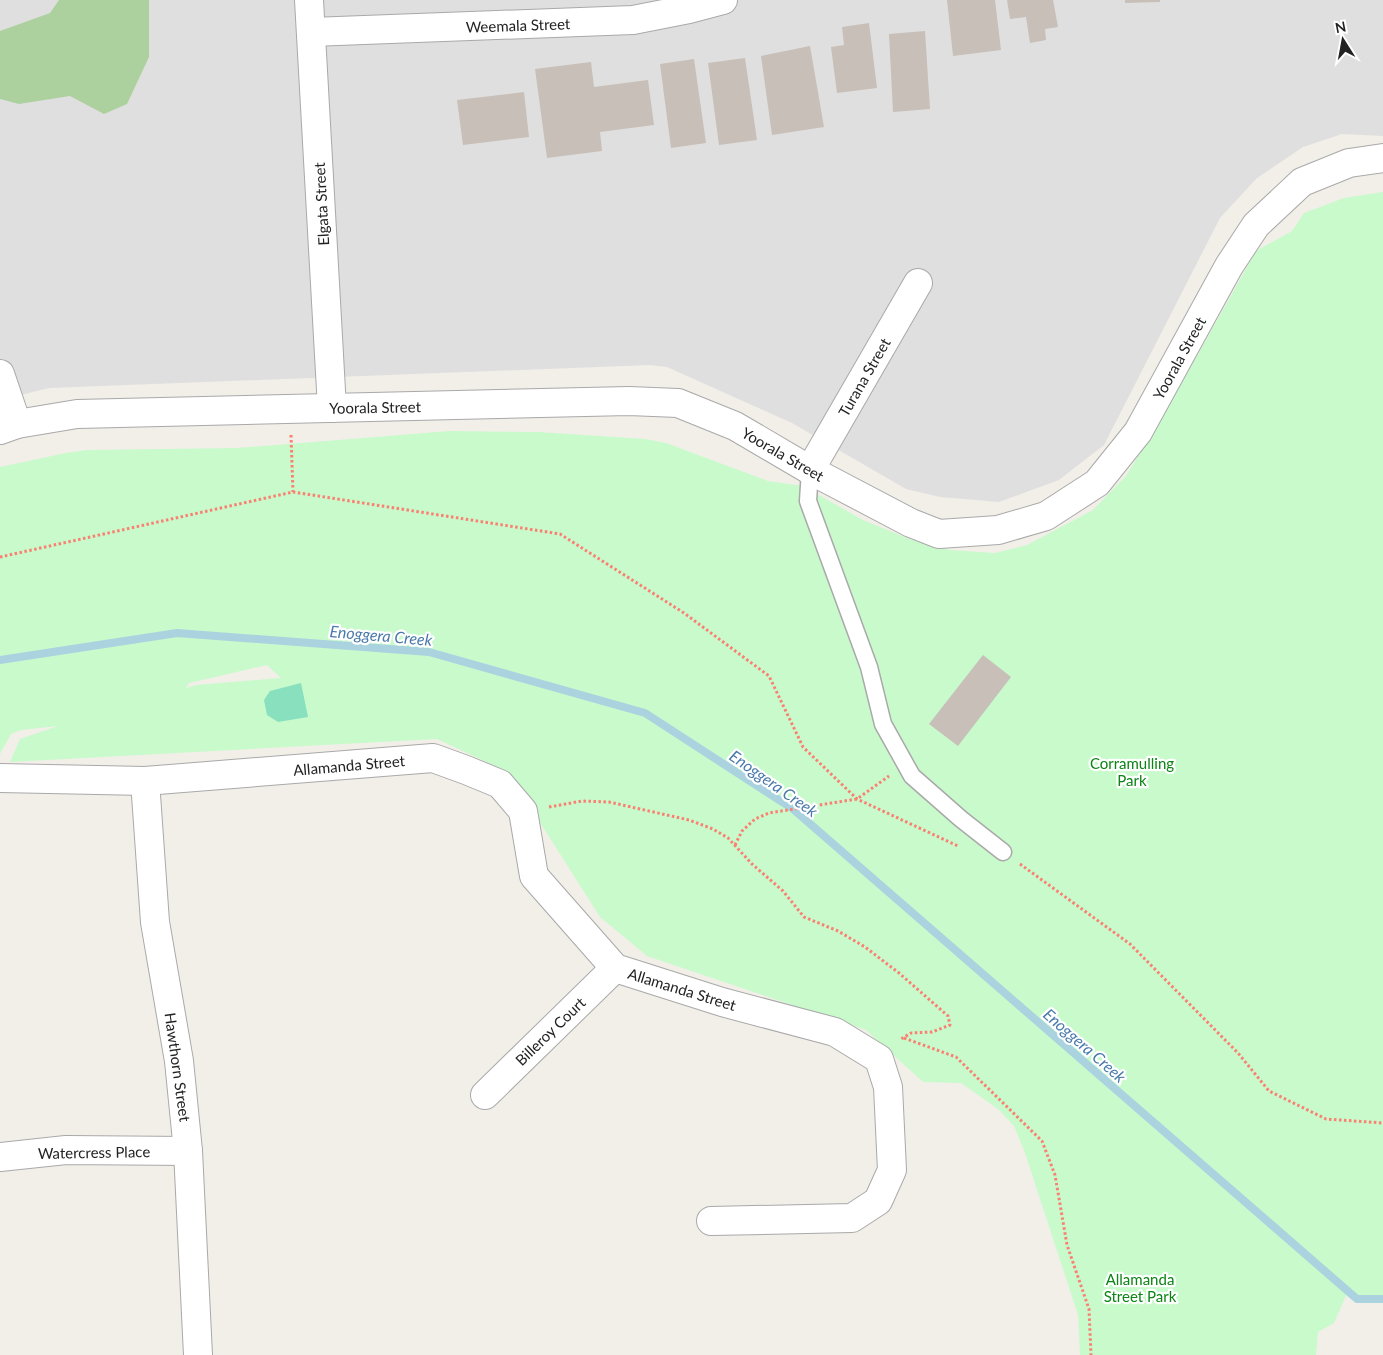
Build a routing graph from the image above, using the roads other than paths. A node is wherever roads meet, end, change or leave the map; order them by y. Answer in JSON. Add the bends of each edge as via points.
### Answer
{"nodes":[{"id":1,"x":309,"y":0,"type":"edge"},
{"id":2,"x":723,"y":0,"type":"edge"},
{"id":3,"x":689,"y":5,"type":"edge"},
{"id":4,"x":311,"y":32,"type":"junction"},
{"id":5,"x":1383,"y":158,"type":"edge"},
{"id":6,"x":918,"y":284,"type":"dead end"},
{"id":7,"x":0,"y":374,"type":"edge"},
{"id":8,"x":332,"y":408,"type":"junction"},
{"id":9,"x":9,"y":427,"type":"edge"},
{"id":10,"x":810,"y":470,"type":"junction"},
{"id":11,"x":0,"y":778,"type":"edge"},
{"id":12,"x":145,"y":781,"type":"junction"},
{"id":13,"x":1003,"y":852,"type":"road end"},
{"id":14,"x":615,"y":968,"type":"junction"},
{"id":15,"x":485,"y":1095,"type":"dead end"},
{"id":16,"x":188,"y":1152,"type":"junction"},
{"id":17,"x":0,"y":1156,"type":"edge"},
{"id":18,"x":711,"y":1221,"type":"dead end"},
{"id":19,"x":198,"y":1355,"type":"edge"}],
"edges":[{"from":1,"to":4,"type":"street","name":"Elgata Street"},
{"from":2,"to":3,"type":"street","name":"Weemala Street"},
{"from":3,"to":4,"type":"street","name":"Weemala Street","via":[[633,20]]},
{"from":4,"to":8,"type":"street","name":"Elgata Street"},
{"from":5,"to":10,"type":"street","name":"Yoorala Street","via":[[1349,163],[1302,182],[1256,225],[1229,266],[1138,432],[1097,483],[1046,516],[998,530],[939,534]]},
{"from":6,"to":10,"type":"street","name":"Turana Street"},
{"from":7,"to":9,"type":"street"},
{"from":8,"to":9,"type":"street","name":"Yoorala Street","via":[[77,414]]},
{"from":8,"to":10,"type":"street","name":"Yoorala Street","via":[[629,401],[678,403],[735,426]]},
{"from":10,"to":13,"type":"lane","via":[[808,501],[869,667],[883,724],[912,776]]},
{"from":11,"to":12,"type":"street","name":"Allamanda Street"},
{"from":12,"to":14,"type":"street","name":"Allamanda Street","via":[[433,758],[466,770],[500,784],[523,811],[534,876]]},
{"from":12,"to":16,"type":"street","name":"Hawthorn Street","via":[[155,922],[179,1061]]},
{"from":14,"to":15,"type":"street","name":"Billeroy Court"},
{"from":14,"to":18,"type":"street","name":"Allamanda Street","via":[[722,1002],[835,1032],[879,1059],[888,1087],[892,1170],[878,1201],[852,1218]]},
{"from":16,"to":17,"type":"street","name":"Watercress Place","via":[[66,1150]]},
{"from":16,"to":19,"type":"street","name":"Hawthorn Street"}]}
